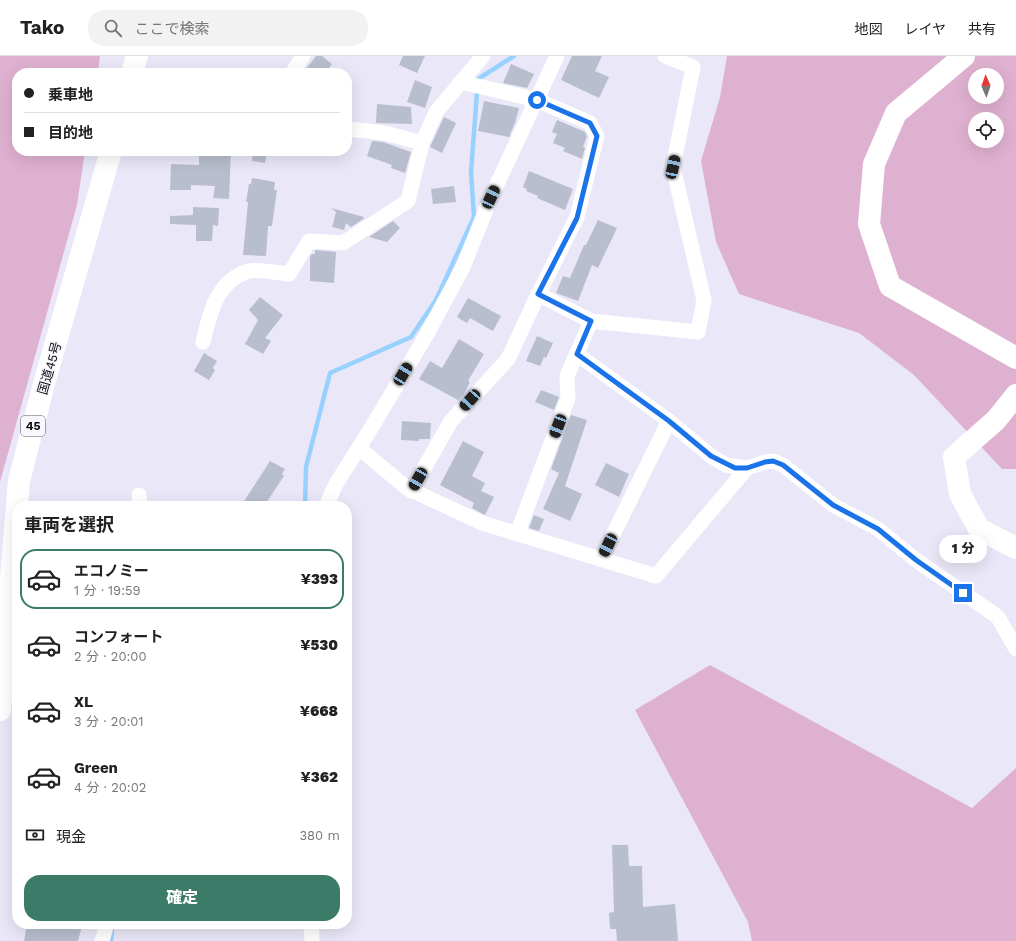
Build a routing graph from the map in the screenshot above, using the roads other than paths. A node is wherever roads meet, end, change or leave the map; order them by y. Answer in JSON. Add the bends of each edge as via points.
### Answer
{"nodes":[{"id":1,"x":137,"y":56,"type":"edge"},
{"id":2,"x":303,"y":56,"type":"edge"},
{"id":3,"x":483,"y":56,"type":"edge"},
{"id":4,"x":557,"y":56,"type":"edge"},
{"id":5,"x":665,"y":56,"type":"edge"},
{"id":6,"x":964,"y":56,"type":"edge"},
{"id":7,"x":133,"y":68,"type":"edge"},
{"id":8,"x":295,"y":68,"type":"edge"},
{"id":9,"x":471,"y":84,"type":"junction"},
{"id":10,"x":537,"y":100,"type":"junction"},
{"id":11,"x":352,"y":130,"type":"edge"},
{"id":12,"x":422,"y":143,"type":"junction"},
{"id":13,"x":110,"y":156,"type":"edge"},
{"id":14,"x":538,"y":294,"type":"junction"},
{"id":15,"x":591,"y":321,"type":"junction"},
{"id":16,"x":203,"y":342,"type":"dead end"},
{"id":17,"x":577,"y":354,"type":"junction"},
{"id":18,"x":1016,"y":358,"type":"edge"},
{"id":19,"x":1016,"y":396,"type":"edge"},
{"id":20,"x":669,"y":421,"type":"junction"},
{"id":21,"x":358,"y":448,"type":"junction"},
{"id":22,"x":747,"y":468,"type":"junction"},
{"id":23,"x":411,"y":491,"type":"junction"},
{"id":24,"x":17,"y":501,"type":"edge"},
{"id":25,"x":328,"y":501,"type":"edge"},
{"id":26,"x":517,"y":534,"type":"junction"},
{"id":27,"x":1016,"y":548,"type":"edge"},
{"id":28,"x":601,"y":559,"type":"junction"},
{"id":29,"x":12,"y":565,"type":"edge"},
{"id":30,"x":1016,"y":649,"type":"edge"},
{"id":31,"x":0,"y":710,"type":"edge"},
{"id":32,"x":106,"y":929,"type":"edge"},
{"id":33,"x":311,"y":929,"type":"edge"},
{"id":34,"x":102,"y":941,"type":"edge"},
{"id":35,"x":312,"y":941,"type":"edge"}],
"edges":[{"from":1,"to":7,"type":"main road"},
{"from":2,"to":8,"type":"street"},
{"from":3,"to":9,"type":"street"},
{"from":4,"to":10,"type":"street"},
{"from":5,"to":15,"type":"street","via":[[693,67],[673,167],[704,300],[698,332]]},
{"from":6,"to":18,"type":"main road","via":[[896,113],[874,164],[869,224],[890,286]]},
{"from":9,"to":10,"type":"street"},
{"from":9,"to":12,"type":"street","via":[[436,112]]},
{"from":10,"to":14,"type":"street","via":[[590,123],[597,136],[577,218]]},
{"from":10,"to":21,"type":"street","via":[[491,197],[463,267],[427,334]]},
{"from":11,"to":12,"type":"street","via":[[385,133]]},
{"from":12,"to":16,"type":"street","via":[[408,201],[343,242],[309,241],[289,274],[250,271],[225,284],[211,312]]},
{"from":13,"to":24,"type":"main road","name":"国道45号","number":"45","via":[[45,380],[19,481]]},
{"from":14,"to":15,"type":"street"},
{"from":14,"to":23,"type":"street","via":[[508,359],[451,421]]},
{"from":15,"to":17,"type":"street"},
{"from":17,"to":20,"type":"street"},
{"from":17,"to":26,"type":"street","via":[[567,376],[568,398]]},
{"from":19,"to":27,"type":"main road","via":[[996,420],[954,457],[960,494],[979,529]]},
{"from":20,"to":22,"type":"street","via":[[711,456],[726,465]]},
{"from":20,"to":28,"type":"street"},
{"from":21,"to":23,"type":"street"},
{"from":21,"to":25,"type":"street"},
{"from":22,"to":28,"type":"street","via":[[656,576]]},
{"from":22,"to":30,"type":"street","via":[[773,461],[783,465],[833,505],[878,529],[916,560],[998,618]]},
{"from":23,"to":26,"type":"street","via":[[482,523]]},
{"from":26,"to":28,"type":"street"},
{"from":29,"to":31,"type":"main road","name":"国道45号","number":"45"},
{"from":32,"to":34,"type":"street"},
{"from":33,"to":35,"type":"street"}]}
